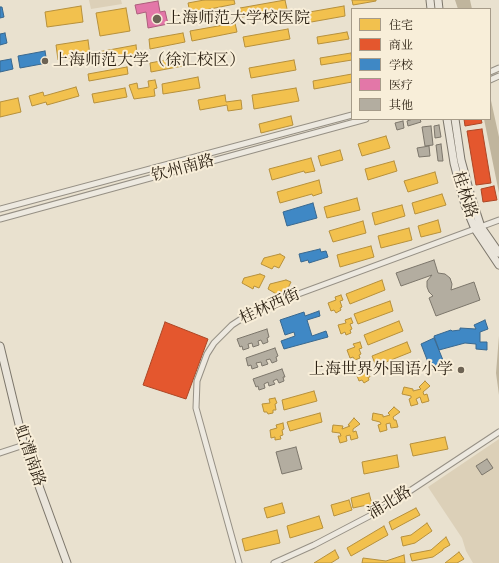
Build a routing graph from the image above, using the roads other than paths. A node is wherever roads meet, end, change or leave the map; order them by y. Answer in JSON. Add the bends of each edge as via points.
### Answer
{"nodes":[{"id":1,"x":351,"y":115,"type":"edge"},
{"id":2,"x":362,"y":120,"type":"edge"},
{"id":3,"x":447,"y":120,"type":"edge"},
{"id":4,"x":455,"y":120,"type":"edge"},
{"id":5,"x":0,"y":209,"type":"edge"},
{"id":6,"x":0,"y":219,"type":"edge"},
{"id":7,"x":498,"y":220,"type":"edge"},
{"id":8,"x":478,"y":228,"type":"junction"},
{"id":9,"x":499,"y":254,"type":"edge"},
{"id":10,"x":499,"y":265,"type":"edge"},
{"id":11,"x":0,"y":346,"type":"edge"},
{"id":12,"x":499,"y":432,"type":"edge"},
{"id":13,"x":24,"y":445,"type":"junction"},
{"id":14,"x":0,"y":453,"type":"edge"},
{"id":15,"x":67,"y":563,"type":"edge"},
{"id":16,"x":239,"y":563,"type":"edge"},
{"id":17,"x":274,"y":563,"type":"edge"}],
"edges":[{"from":1,"to":5,"type":"street","name":"钦州南路"},
{"from":2,"to":6,"type":"street","name":"钦州南路"},
{"from":3,"to":8,"type":"main road","name":"桂林路","via":[[460,190]]},
{"from":4,"to":8,"type":"main road","name":"桂林路","via":[[461,160]]},
{"from":7,"to":8,"type":"street","name":"桂林西街"},
{"from":8,"to":9,"type":"main road","name":"桂林路"},
{"from":8,"to":10,"type":"main road","name":"桂林路"},
{"from":8,"to":16,"type":"street","name":"桂林西街","via":[[255,310],[232,325],[214,343],[197,381],[196,408]]},
{"from":11,"to":13,"type":"main road","name":"虹漕南路"},
{"from":12,"to":17,"type":"street","name":"浦北路","via":[[381,510]]},
{"from":13,"to":14,"type":"street"},
{"from":13,"to":15,"type":"main road","name":"虹漕南路"}]}
